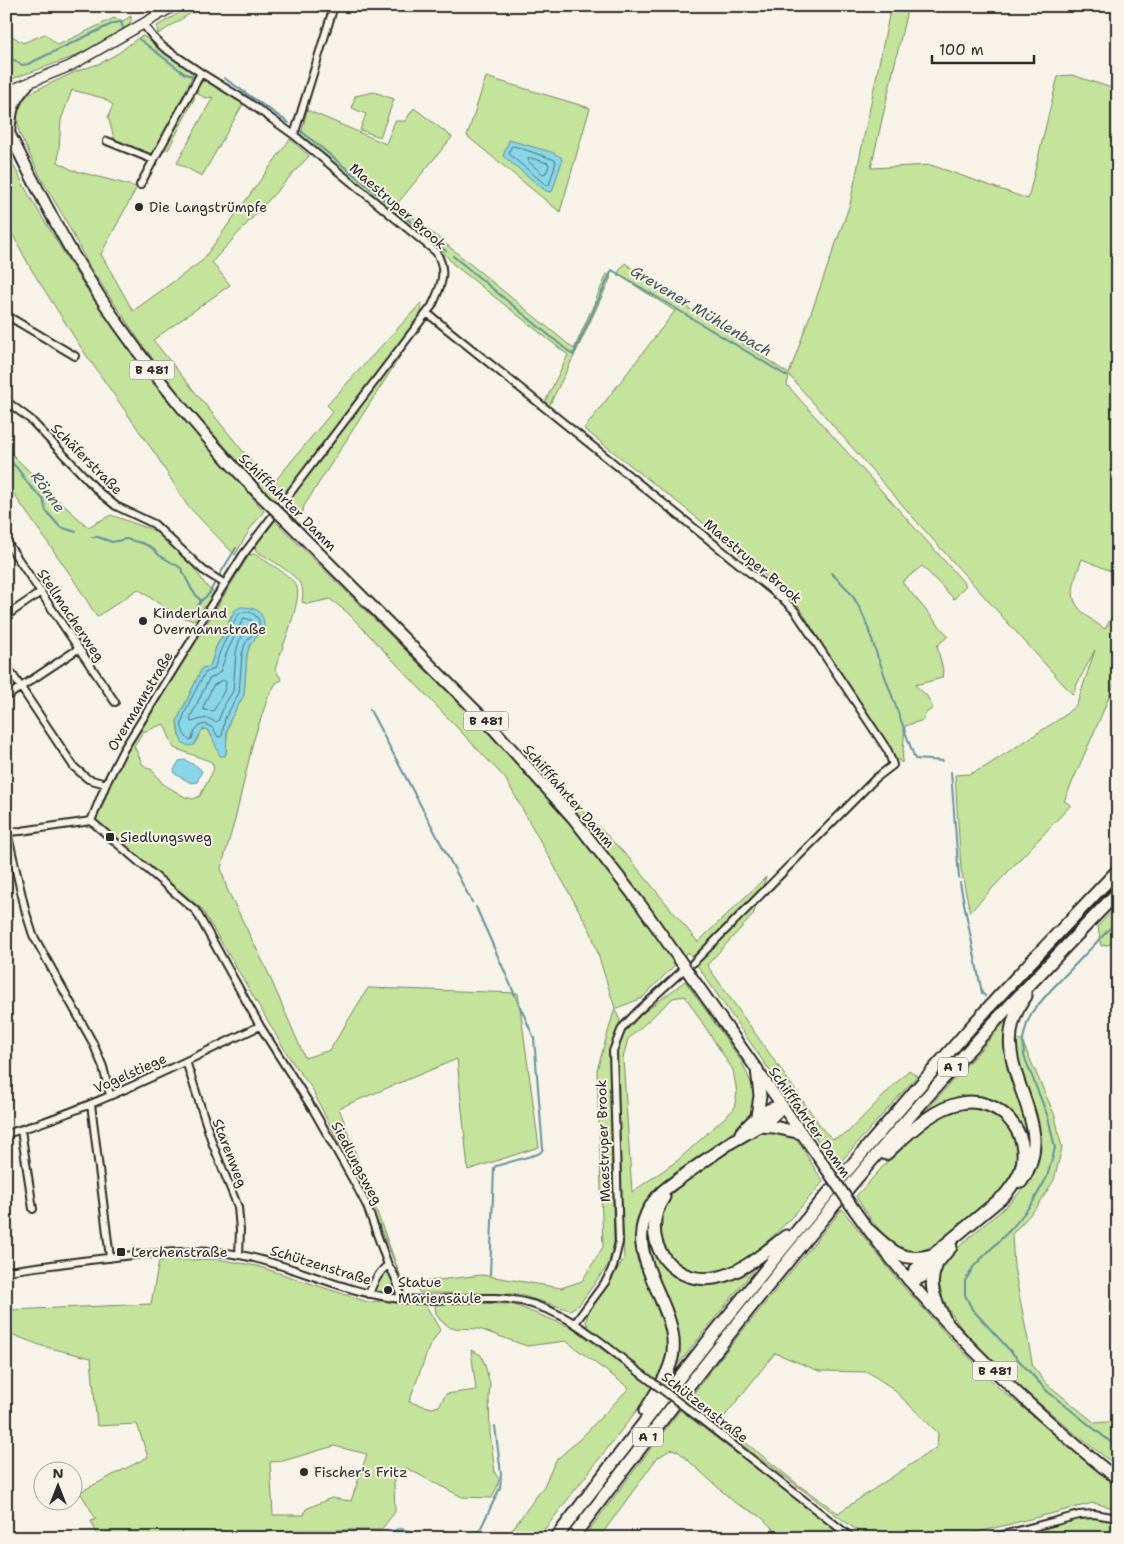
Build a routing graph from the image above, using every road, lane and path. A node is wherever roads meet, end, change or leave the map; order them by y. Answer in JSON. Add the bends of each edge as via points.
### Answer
{"nodes":[{"id":1,"x":174,"y":6,"type":"edge"},
{"id":2,"x":334,"y":6,"type":"edge"},
{"id":3,"x":143,"y":24,"type":"junction"},
{"id":4,"x":201,"y":73,"type":"junction"},
{"id":5,"x":27,"y":85,"type":"junction"},
{"id":6,"x":6,"y":92,"type":"edge"},
{"id":7,"x":8,"y":130,"type":"edge"},
{"id":8,"x":294,"y":135,"type":"junction"},
{"id":9,"x":106,"y":141,"type":"dead end"},
{"id":10,"x":154,"y":160,"type":"junction"},
{"id":11,"x":140,"y":184,"type":"dead end"},
{"id":12,"x":427,"y":313,"type":"junction"},
{"id":13,"x":6,"y":315,"type":"edge"},
{"id":14,"x":75,"y":356,"type":"dead end"},
{"id":15,"x":6,"y":400,"type":"edge"},
{"id":16,"x":282,"y":502,"type":"joint"},
{"id":17,"x":6,"y":541,"type":"edge"},
{"id":18,"x":225,"y":584,"type":"junction"},
{"id":19,"x":40,"y":592,"type":"junction"},
{"id":20,"x":6,"y":616,"type":"edge"},
{"id":21,"x":78,"y":649,"type":"junction"},
{"id":22,"x":6,"y":665,"type":"edge"},
{"id":23,"x":21,"y":687,"type":"junction"},
{"id":24,"x":6,"y":697,"type":"edge"},
{"id":25,"x":115,"y":702,"type":"dead end"},
{"id":26,"x":106,"y":784,"type":"junction"},
{"id":27,"x":91,"y":821,"type":"junction"},
{"id":28,"x":7,"y":832,"type":"edge"},
{"id":29,"x":1118,"y":870,"type":"edge"},
{"id":30,"x":1118,"y":892,"type":"edge"},
{"id":31,"x":1055,"y":958,"type":"junction"},
{"id":32,"x":693,"y":963,"type":"dead end"},
{"id":33,"x":681,"y":972,"type":"dead end"},
{"id":34,"x":260,"y":1026,"type":"junction"},
{"id":35,"x":186,"y":1061,"type":"junction"},
{"id":36,"x":756,"y":1068,"type":"junction"},
{"id":37,"x":110,"y":1095,"type":"junction"},
{"id":38,"x":91,"y":1104,"type":"junction"},
{"id":39,"x":782,"y":1106,"type":"junction"},
{"id":40,"x":758,"y":1121,"type":"junction"},
{"id":41,"x":21,"y":1130,"type":"junction"},
{"id":42,"x":801,"y":1133,"type":"junction"},
{"id":43,"x":6,"y":1134,"type":"edge"},
{"id":44,"x":677,"y":1180,"type":"junction"},
{"id":45,"x":856,"y":1180,"type":"junction"},
{"id":46,"x":33,"y":1209,"type":"dead end"},
{"id":47,"x":799,"y":1228,"type":"junction"},
{"id":48,"x":870,"y":1232,"type":"junction"},
{"id":49,"x":239,"y":1254,"type":"junction"},
{"id":50,"x":110,"y":1258,"type":"junction"},
{"id":51,"x":935,"y":1260,"type":"junction"},
{"id":52,"x":388,"y":1266,"type":"junction"},
{"id":53,"x":6,"y":1271,"type":"edge"},
{"id":54,"x":909,"y":1280,"type":"junction"},
{"id":55,"x":369,"y":1294,"type":"junction"},
{"id":56,"x":400,"y":1299,"type":"junction"},
{"id":57,"x":945,"y":1320,"type":"junction"},
{"id":58,"x":575,"y":1322,"type":"junction"},
{"id":59,"x":628,"y":1442,"type":"junction"},
{"id":60,"x":1118,"y":1478,"type":"edge"},
{"id":61,"x":1118,"y":1518,"type":"edge"},
{"id":62,"x":556,"y":1538,"type":"edge"},
{"id":63,"x":572,"y":1538,"type":"edge"},
{"id":64,"x":852,"y":1538,"type":"edge"},
{"id":65,"x":991,"y":1538,"type":"edge"}],
"edges":[{"from":1,"to":3,"type":"main road"},
{"from":2,"to":8,"type":"street"},
{"from":3,"to":4,"type":"street","name":"Maestruper Brook","via":[[163,47]]},
{"from":3,"to":5,"type":"main road","via":[[70,66]]},
{"from":4,"to":8,"type":"street","name":"Maestruper Brook"},
{"from":4,"to":10,"type":"street"},
{"from":5,"to":6,"type":"main road"},
{"from":5,"to":7,"type":"main road","number":"B 481","via":[[12,107]]},
{"from":7,"to":36,"type":"main road","name":"Schifffahrter Damm","number":"B 481","bridge":true,"via":[[81,268],[180,406],[258,493],[490,726],[573,818],[641,905]]},
{"from":8,"to":12,"type":"street","name":"Maestruper Brook","via":[[436,252],[443,270],[438,295]]},
{"from":9,"to":10,"type":"street"},
{"from":10,"to":11,"type":"street"},
{"from":12,"to":16,"type":"street","name":"Maestruper Brook"},
{"from":12,"to":32,"type":"street","name":"Maestruper Brook","via":[[785,601],[795,611],[888,751],[893,765],[876,778]]},
{"from":13,"to":14,"type":"street"},
{"from":15,"to":18,"type":"street","name":"Schäferstraße","via":[[30,419],[100,493],[116,506],[154,524],[203,570]]},
{"from":16,"to":18,"type":"street","name":"Overmannstraße"},
{"from":17,"to":19,"type":"street","name":"Stellmacherweg"},
{"from":18,"to":26,"type":"street","name":"Overmannstraße","via":[[122,752]]},
{"from":19,"to":20,"type":"street"},
{"from":19,"to":21,"type":"street","name":"Stellmacherweg"},
{"from":21,"to":23,"type":"street"},
{"from":21,"to":25,"type":"street","name":"Stellmacherweg"},
{"from":22,"to":23,"type":"street"},
{"from":23,"to":24,"type":"street"},
{"from":23,"to":26,"type":"street","via":[[74,767],[88,779]]},
{"from":26,"to":27,"type":"street","name":"Overmannstraße"},
{"from":27,"to":28,"type":"street"},
{"from":27,"to":34,"type":"street","name":"Siedlungsweg","via":[[196,911]]},
{"from":28,"to":37,"type":"street","via":[[33,935],[94,1043]]},
{"from":29,"to":47,"type":"highway","number":"A 1","via":[[971,1027]]},
{"from":30,"to":31,"type":"highway","number":"A 1"},
{"from":31,"to":45,"type":"highway","number":"A 1","via":[[958,1062]]},
{"from":31,"to":51,"type":"highway","via":[[1020,1005],[1010,1035],[1010,1054],[1034,1136],[1035,1146],[1028,1173],[1009,1197]]},
{"from":33,"to":58,"type":"street","name":"Maestruper Brook","via":[[622,1028],[613,1051],[619,1242],[606,1281]]},
{"from":34,"to":35,"type":"street","name":"Vogelstiege"},
{"from":34,"to":52,"type":"street","name":"Siedlungsweg","via":[[314,1111],[364,1200]]},
{"from":35,"to":37,"type":"street","name":"Vogelstiege"},
{"from":35,"to":49,"type":"street","name":"Starenweg","via":[[213,1145],[238,1207]]},
{"from":36,"to":39,"type":"main road","name":"Schifffahrter Damm","number":"B 481"},
{"from":36,"to":40,"type":"highway","via":[[760,1096]]},
{"from":37,"to":38,"type":"street","name":"Vogelstiege"},
{"from":38,"to":41,"type":"street","name":"Vogelstiege"},
{"from":38,"to":50,"type":"street"},
{"from":39,"to":40,"type":"highway","via":[[766,1110]]},
{"from":39,"to":42,"type":"main road","name":"Schifffahrter Damm","number":"B 481"},
{"from":40,"to":42,"type":"highway"},
{"from":40,"to":44,"type":"highway"},
{"from":41,"to":43,"type":"street","name":"Vogelstiege"},
{"from":41,"to":46,"type":"street"},
{"from":42,"to":48,"type":"main road","name":"Schifffahrter Damm","number":"B 481","bridge":true},
{"from":44,"to":47,"type":"highway","via":[[658,1209],[654,1236],[659,1250],[671,1266],[692,1278],[715,1278],[737,1271]]},
{"from":44,"to":59,"type":"highway","via":[[651,1204],[641,1234],[644,1259],[671,1325],[671,1364]]},
{"from":45,"to":51,"type":"highway","via":[[919,1125],[947,1108],[977,1102],[1009,1118],[1022,1140],[1021,1170],[1015,1182]]},
{"from":45,"to":63,"type":"highway","number":"A 1","via":[[726,1337]]},
{"from":47,"to":59,"type":"highway","number":"A 1"},
{"from":48,"to":51,"type":"highway","via":[[907,1258]]},
{"from":48,"to":54,"type":"main road","name":"Schifffahrter Damm","number":"B 481"},
{"from":49,"to":50,"type":"street","name":"Schützenstraße","via":[[170,1252]]},
{"from":49,"to":55,"type":"street","name":"Schützenstraße"},
{"from":50,"to":53,"type":"street","name":"Schützenstraße"},
{"from":51,"to":54,"type":"highway","via":[[916,1269]]},
{"from":51,"to":57,"type":"highway","via":[[932,1289]]},
{"from":52,"to":55,"type":"street","via":[[382,1270]]},
{"from":52,"to":56,"type":"street","name":"Siedlungsweg","via":[[400,1288]]},
{"from":54,"to":57,"type":"main road","name":"Schifffahrter Damm","number":"B 481"},
{"from":55,"to":56,"type":"street","name":"Schützenstraße"},
{"from":56,"to":58,"type":"street","name":"Schützenstraße","via":[[514,1300]]},
{"from":57,"to":60,"type":"main road","name":"Schifffahrter Damm","number":"B 481","via":[[1019,1394]]},
{"from":58,"to":64,"type":"street","name":"Schützenstraße","bridge":true},
{"from":59,"to":62,"type":"highway","number":"A 1"},
{"from":61,"to":65,"type":"street","via":[[1080,1515]]}]}
